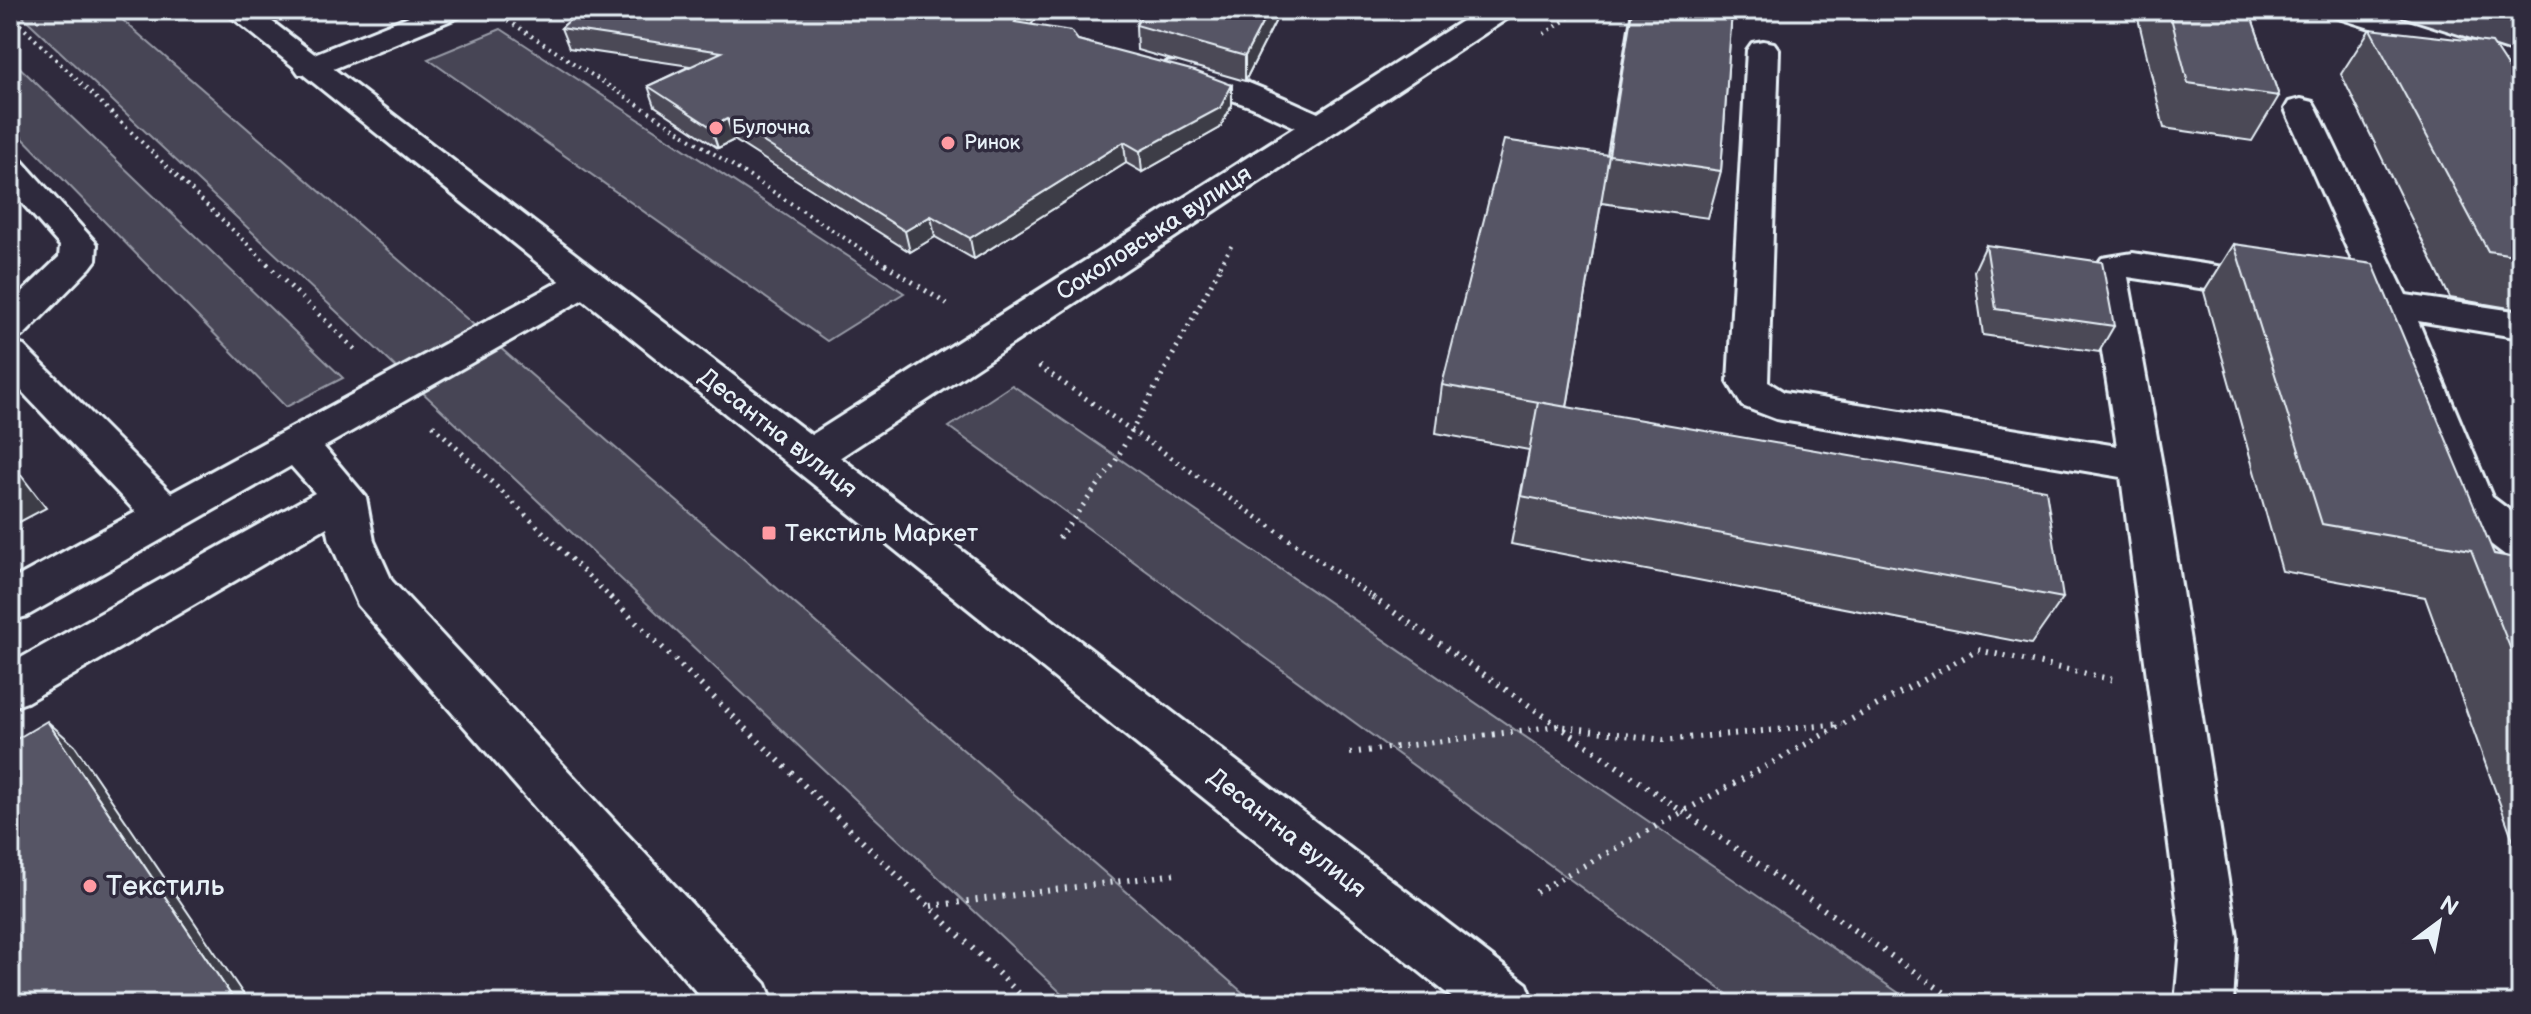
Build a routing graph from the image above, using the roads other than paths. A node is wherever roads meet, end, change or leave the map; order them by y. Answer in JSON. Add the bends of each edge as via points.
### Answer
{"nodes":[{"id":1,"x":238,"y":10,"type":"edge"},
{"id":2,"x":450,"y":10,"type":"edge"},
{"id":3,"x":1500,"y":10,"type":"edge"},
{"id":4,"x":2343,"y":10,"type":"edge"},
{"id":5,"x":1763,"y":50,"type":"dead end"},
{"id":6,"x":1144,"y":60,"type":"edge"},
{"id":7,"x":310,"y":67,"type":"junction"},
{"id":8,"x":2521,"y":67,"type":"edge"},
{"id":9,"x":2301,"y":109,"type":"dead end"},
{"id":10,"x":1320,"y":126,"type":"junction"},
{"id":11,"x":10,"y":168,"type":"edge"},
{"id":12,"x":586,"y":282,"type":"junction"},
{"id":13,"x":2392,"y":306,"type":"junction"},
{"id":14,"x":2521,"y":325,"type":"edge"},
{"id":15,"x":10,"y":326,"type":"edge"},
{"id":16,"x":10,"y":355,"type":"edge"},
{"id":17,"x":297,"y":445,"type":"junction"},
{"id":18,"x":809,"y":457,"type":"junction"},
{"id":19,"x":2141,"y":465,"type":"junction"},
{"id":20,"x":344,"y":497,"type":"junction"},
{"id":21,"x":166,"y":515,"type":"junction"},
{"id":22,"x":2521,"y":543,"type":"edge"},
{"id":23,"x":10,"y":603,"type":"edge"},
{"id":24,"x":10,"y":688,"type":"edge"},
{"id":25,"x":745,"y":1004,"type":"edge"},
{"id":26,"x":1506,"y":1004,"type":"edge"},
{"id":27,"x":2204,"y":1004,"type":"edge"}],
"edges":[{"from":1,"to":7,"type":"main road","name":"Десантна вулиця"},
{"from":2,"to":7,"type":"main road"},
{"from":3,"to":10,"type":"main road","name":"Соколовська вулиця"},
{"from":4,"to":8,"type":"main road"},
{"from":5,"to":19,"type":"main road","via":[[1748,382],[1756,396],[1776,405]]},
{"from":6,"to":10,"type":"main road","via":[[1263,100]]},
{"from":7,"to":12,"type":"main road","name":"Десантна вулиця"},
{"from":9,"to":13,"type":"main road"},
{"from":10,"to":18,"type":"main road","name":"Соколовська вулиця"},
{"from":11,"to":15,"type":"main road","via":[[79,244],[77,260]]},
{"from":12,"to":17,"type":"main road"},
{"from":12,"to":18,"type":"main road","name":"Десантна вулиця"},
{"from":13,"to":14,"type":"main road"},
{"from":13,"to":19,"type":"main road","via":[[2115,266],[2109,275]]},
{"from":13,"to":22,"type":"main road","via":[[2474,507]]},
{"from":16,"to":21,"type":"main road"},
{"from":17,"to":20,"type":"main road"},
{"from":17,"to":21,"type":"main road"},
{"from":18,"to":26,"type":"main road","name":"Десантна вулиця"},
{"from":19,"to":27,"type":"main road","via":[[2209,937]]},
{"from":20,"to":24,"type":"main road"},
{"from":20,"to":25,"type":"main road","via":[[352,541],[374,592]]},
{"from":21,"to":23,"type":"main road"}]}
